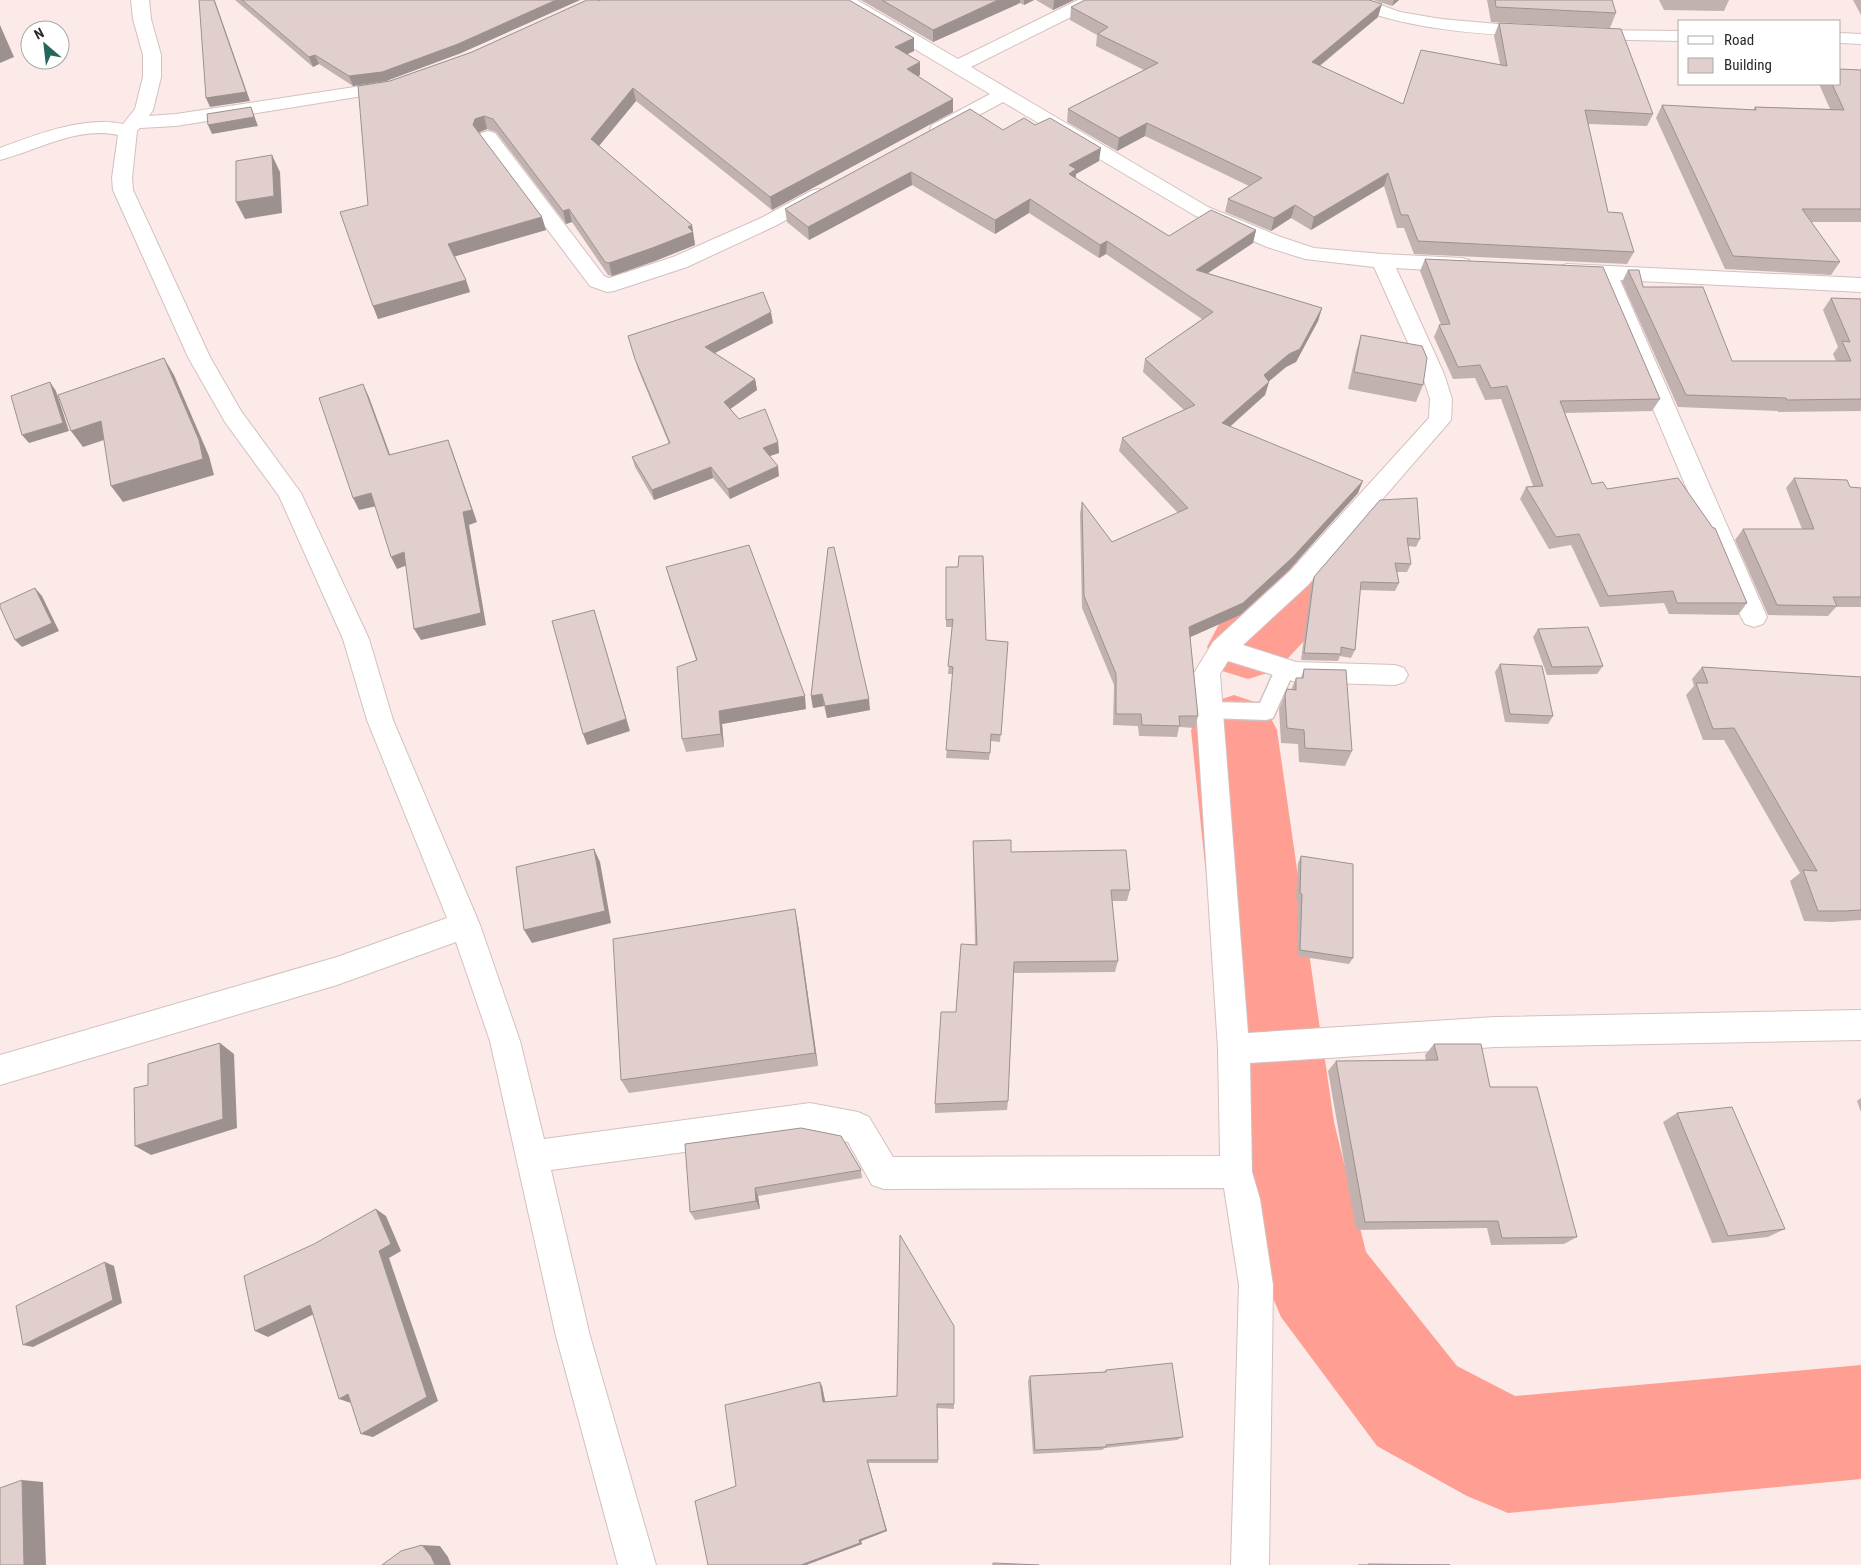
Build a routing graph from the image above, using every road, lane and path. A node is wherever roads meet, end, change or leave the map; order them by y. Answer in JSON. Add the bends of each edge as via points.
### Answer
{"nodes":[{"id":1,"x":140,"y":0,"type":"edge"},
{"id":2,"x":844,"y":0,"type":"edge"},
{"id":3,"x":1091,"y":0,"type":"edge"},
{"id":4,"x":1352,"y":0,"type":"edge"},
{"id":5,"x":1550,"y":33,"type":"edge"},
{"id":6,"x":1569,"y":34,"type":"edge"},
{"id":7,"x":1678,"y":36,"type":"edge"},
{"id":8,"x":1841,"y":38,"type":"edge"},
{"id":9,"x":1861,"y":39,"type":"edge"},
{"id":10,"x":958,"y":66,"type":"junction"},
{"id":11,"x":408,"y":82,"type":"edge"},
{"id":12,"x":1004,"y":94,"type":"junction"},
{"id":13,"x":130,"y":127,"type":"junction"},
{"id":14,"x":926,"y":136,"type":"edge"},
{"id":15,"x":488,"y":137,"type":"dead end"},
{"id":16,"x":0,"y":154,"type":"edge"},
{"id":17,"x":838,"y":184,"type":"edge"},
{"id":18,"x":1382,"y":261,"type":"junction"},
{"id":19,"x":1479,"y":266,"type":"edge"},
{"id":20,"x":1548,"y":270,"type":"edge"},
{"id":21,"x":1606,"y":272,"type":"junction"},
{"id":22,"x":1861,"y":286,"type":"edge"},
{"id":23,"x":1754,"y":617,"type":"dead end"},
{"id":24,"x":1222,"y":650,"type":"junction"},
{"id":25,"x":1284,"y":669,"type":"junction"},
{"id":26,"x":1395,"y":675,"type":"dead end"},
{"id":27,"x":1209,"y":710,"type":"junction"},
{"id":28,"x":466,"y":925,"type":"junction"},
{"id":29,"x":1861,"y":1025,"type":"edge"},
{"id":30,"x":1234,"y":1049,"type":"junction"},
{"id":31,"x":0,"y":1070,"type":"edge"},
{"id":32,"x":531,"y":1158,"type":"junction"},
{"id":33,"x":1236,"y":1172,"type":"junction"},
{"id":34,"x":637,"y":1565,"type":"edge"},
{"id":35,"x":1250,"y":1565,"type":"edge"}],
"edges":[{"from":1,"to":13,"type":"street","via":[[152,56],[152,77],[144,110]]},
{"from":2,"to":10,"type":"street"},
{"from":3,"to":10,"type":"street"},
{"from":4,"to":5,"type":"street","via":[[1416,22]]},
{"from":6,"to":7,"type":"street"},
{"from":8,"to":9,"type":"street"},
{"from":10,"to":12,"type":"street"},
{"from":11,"to":13,"type":"street","via":[[388,88]]},
{"from":12,"to":14,"type":"street"},
{"from":12,"to":18,"type":"street","via":[[1201,211],[1274,242],[1312,254]]},
{"from":13,"to":16,"type":"street","via":[[74,132]]},
{"from":13,"to":28,"type":"street","via":[[123,190],[199,357],[233,416],[289,493],[356,639],[380,720]]},
{"from":15,"to":17,"type":"street","via":[[597,281],[607,285],[680,262],[768,222]]},
{"from":18,"to":19,"type":"street"},
{"from":18,"to":24,"type":"street","via":[[1433,374],[1442,399],[1440,420],[1299,578]]},
{"from":20,"to":21,"type":"street"},
{"from":21,"to":22,"type":"street"},
{"from":21,"to":23,"type":"street"},
{"from":24,"to":25,"type":"street"},
{"from":24,"to":27,"type":"street","via":[[1207,672]]},
{"from":25,"to":26,"type":"street"},
{"from":25,"to":27,"type":"lane","via":[[1266,712]]},
{"from":27,"to":30,"type":"street"},
{"from":28,"to":31,"type":"street","via":[[337,971]]},
{"from":28,"to":32,"type":"street","via":[[505,1042]]},
{"from":29,"to":30,"type":"street","via":[[1495,1032]]},
{"from":30,"to":33,"type":"street"},
{"from":32,"to":33,"type":"street","via":[[810,1119],[858,1128],[884,1172]]},
{"from":32,"to":34,"type":"street","via":[[573,1336]]},
{"from":33,"to":35,"type":"street","via":[[1256,1285]]}]}
